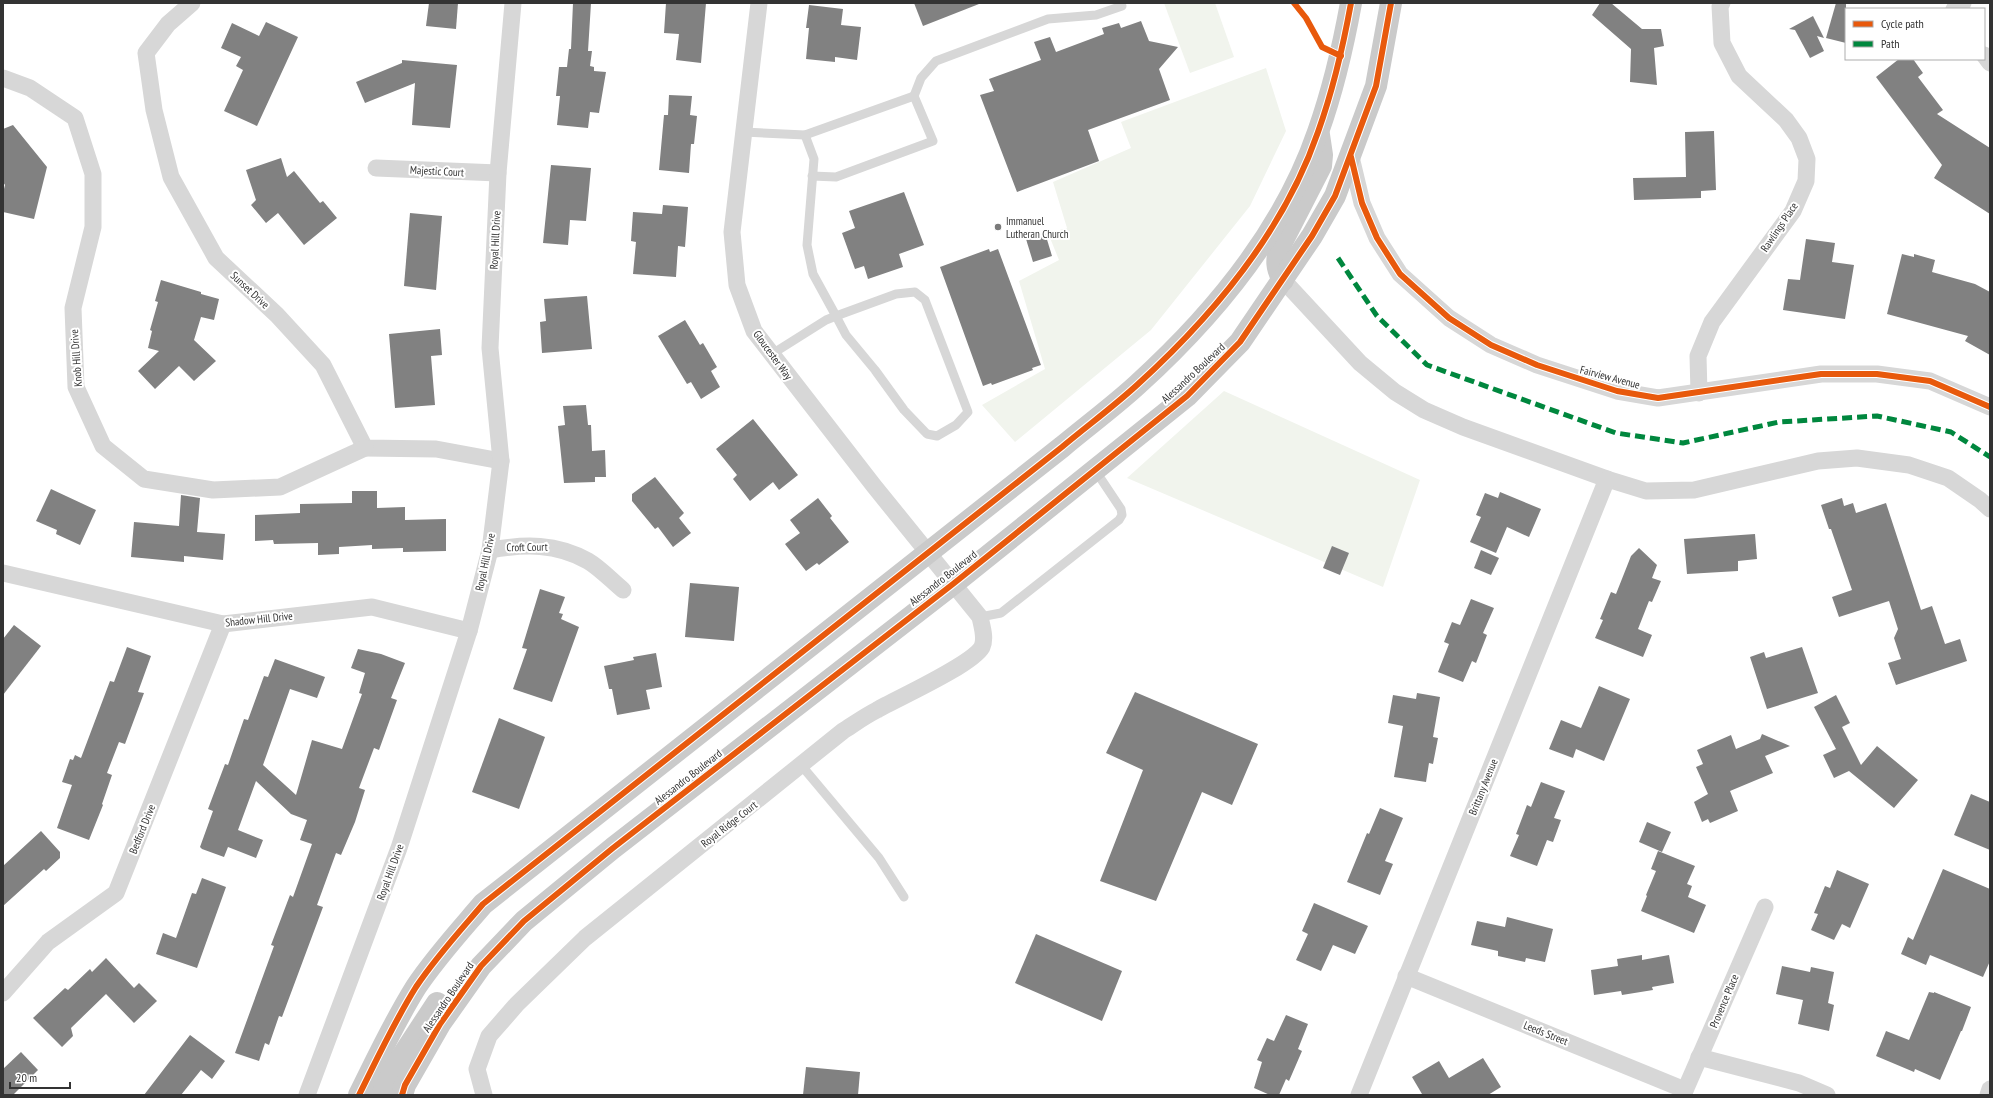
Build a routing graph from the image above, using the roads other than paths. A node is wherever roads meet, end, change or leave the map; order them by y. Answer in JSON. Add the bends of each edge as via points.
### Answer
{"nodes":[{"id":1,"x":192,"y":3,"type":"edge"},
{"id":2,"x":513,"y":3,"type":"edge"},
{"id":3,"x":759,"y":3,"type":"edge"},
{"id":4,"x":1351,"y":3,"type":"edge"},
{"id":5,"x":1391,"y":3,"type":"edge"},
{"id":6,"x":1722,"y":3,"type":"edge"},
{"id":7,"x":1122,"y":6,"type":"dead end"},
{"id":8,"x":3,"y":78,"type":"edge"},
{"id":9,"x":914,"y":96,"type":"junction"},
{"id":10,"x":744,"y":132,"type":"junction"},
{"id":11,"x":1318,"y":132,"type":"junction"},
{"id":12,"x":805,"y":135,"type":"junction"},
{"id":13,"x":1351,"y":157,"type":"junction"},
{"id":14,"x":376,"y":168,"type":"dead end"},
{"id":15,"x":498,"y":173,"type":"junction"},
{"id":16,"x":812,"y":176,"type":"junction"},
{"id":17,"x":1283,"y":280,"type":"junction"},
{"id":18,"x":836,"y":316,"type":"junction"},
{"id":19,"x":772,"y":354,"type":"junction"},
{"id":20,"x":1699,"y":393,"type":"junction"},
{"id":21,"x":1990,"y":407,"type":"edge"},
{"id":22,"x":365,"y":448,"type":"junction"},
{"id":23,"x":501,"y":461,"type":"junction"},
{"id":24,"x":1094,"y":470,"type":"junction"},
{"id":25,"x":1607,"y":479,"type":"junction"},
{"id":26,"x":1990,"y":509,"type":"edge"},
{"id":27,"x":490,"y":550,"type":"junction"},
{"id":28,"x":929,"y":554,"type":"junction"},
{"id":29,"x":3,"y":573,"type":"edge"},
{"id":30,"x":953,"y":584,"type":"junction"},
{"id":31,"x":623,"y":590,"type":"dead end"},
{"id":32,"x":980,"y":618,"type":"junction"},
{"id":33,"x":223,"y":624,"type":"junction"},
{"id":34,"x":469,"y":631,"type":"junction"},
{"id":35,"x":801,"y":766,"type":"junction"},
{"id":36,"x":904,"y":897,"type":"dead end"},
{"id":37,"x":1764,"y":907,"type":"dead end"},
{"id":38,"x":1406,"y":976,"type":"junction"},
{"id":39,"x":466,"y":987,"type":"junction"},
{"id":40,"x":3,"y":993,"type":"edge"},
{"id":41,"x":1699,"y":1057,"type":"junction"},
{"id":42,"x":1990,"y":1089,"type":"edge"},
{"id":43,"x":1684,"y":1092,"type":"edge"},
{"id":44,"x":307,"y":1095,"type":"edge"},
{"id":45,"x":359,"y":1095,"type":"edge"},
{"id":46,"x":382,"y":1095,"type":"edge"},
{"id":47,"x":402,"y":1095,"type":"edge"},
{"id":48,"x":484,"y":1095,"type":"edge"},
{"id":49,"x":1359,"y":1095,"type":"edge"},
{"id":50,"x":1827,"y":1095,"type":"edge"},
{"id":51,"x":1988,"y":1095,"type":"edge"}],
"edges":[{"from":1,"to":22,"type":"street","name":"Sunset Drive","via":[[168,24],[146,53],[154,110],[171,177],[216,258],[277,315],[322,365]]},
{"from":2,"to":15,"type":"street","name":"Royal Hill Drive"},
{"from":3,"to":10,"type":"street","name":"Gloucester Way"},
{"from":4,"to":11,"type":"main road","via":[[1341,56]]},
{"from":5,"to":13,"type":"main road","name":"Alessandro Boulevard","via":[[1376,86]]},
{"from":6,"to":20,"type":"street","name":"Rawlings Place","via":[[1722,43],[1739,76],[1786,120],[1799,138],[1807,159],[1806,181],[1793,211],[1712,322],[1698,356]]},
{"from":7,"to":9,"type":"lane","via":[[1096,15],[1048,19],[936,61],[921,78]]},
{"from":8,"to":22,"type":"street","name":"Knob Hill Drive","via":[[30,88],[75,118],[93,174],[93,227],[73,308],[76,386],[103,446],[144,480],[213,490],[280,487]]},
{"from":9,"to":12,"type":"lane"},
{"from":9,"to":16,"type":"lane","via":[[933,141],[836,177]]},
{"from":10,"to":12,"type":"lane"},
{"from":10,"to":19,"type":"street","name":"Gloucester Way","via":[[732,232],[737,285],[754,331]]},
{"from":11,"to":17,"type":"main road","via":[[1321,166],[1280,246],[1276,260],[1278,272]]},
{"from":11,"to":28,"type":"main road","via":[[1305,165],[1277,220],[1252,258],[1196,326],[1136,385]]},
{"from":12,"to":16,"type":"lane","via":[[814,158]]},
{"from":13,"to":17,"type":"main road","name":"Alessandro Boulevard","via":[[1335,196]]},
{"from":13,"to":20,"type":"street","name":"Fairview Avenue","via":[[1362,203],[1377,238],[1400,274],[1449,318],[1491,345],[1536,365],[1617,391],[1658,398]]},
{"from":14,"to":15,"type":"street","name":"Majestic Court"},
{"from":15,"to":23,"type":"street","name":"Royal Hill Drive","via":[[490,348]]},
{"from":16,"to":18,"type":"lane","via":[[807,245],[814,274]]},
{"from":17,"to":24,"type":"main road","name":"Alessandro Boulevard","via":[[1240,342],[1217,367],[1187,396]]},
{"from":17,"to":25,"type":"street","via":[[1360,363],[1395,392],[1424,410],[1463,428]]},
{"from":18,"to":18,"type":"lane","via":[[846,335],[904,410],[927,434],[937,436],[956,425],[968,412],[925,300],[915,292],[896,294]]},
{"from":18,"to":19,"type":"lane"},
{"from":19,"to":28,"type":"street","name":"Gloucester Way"},
{"from":20,"to":21,"type":"street","name":"Fairview Avenue","via":[[1821,374],[1877,374],[1930,381]]},
{"from":22,"to":23,"type":"street","via":[[436,450]]},
{"from":23,"to":27,"type":"street","name":"Royal Hill Drive"},
{"from":24,"to":30,"type":"main road","name":"Alessandro Boulevard"},
{"from":24,"to":32,"type":"lane","via":[[1121,509],[1122,515],[1119,520],[1001,613]]},
{"from":25,"to":26,"type":"street","via":[[1646,491],[1694,490],[1818,461],[1857,458],[1909,465],[1948,478]]},
{"from":25,"to":38,"type":"street","name":"Brittany Avenue"},
{"from":27,"to":31,"type":"street","name":"Croft Court","via":[[517,545],[556,547],[588,561]]},
{"from":27,"to":34,"type":"street","name":"Royal Hill Drive"},
{"from":28,"to":30,"type":"street","name":"Gloucester Way"},
{"from":28,"to":45,"type":"main road","via":[[483,904],[441,952],[416,987]]},
{"from":29,"to":33,"type":"street","name":"Shadow Hill Drive"},
{"from":30,"to":32,"type":"street","name":"Royal Ridge Court"},
{"from":30,"to":39,"type":"main road","name":"Alessandro Boulevard","via":[[613,848],[524,921],[481,966]]},
{"from":32,"to":35,"type":"street","name":"Royal Ridge Court","via":[[984,634],[982,647],[970,659],[876,710],[843,731]]},
{"from":33,"to":34,"type":"street","name":"Shadow Hill Drive","via":[[372,607]]},
{"from":33,"to":40,"type":"street","name":"Bedford Drive","via":[[116,893],[48,942]]},
{"from":34,"to":44,"type":"street","name":"Royal Hill Drive","via":[[399,848]]},
{"from":35,"to":36,"type":"lane","via":[[879,858]]},
{"from":35,"to":48,"type":"street","name":"Royal Ridge Court","via":[[585,938],[517,1004],[489,1036],[477,1069]]},
{"from":37,"to":41,"type":"street","name":"Provence Place"},
{"from":38,"to":43,"type":"street","name":"Leeds Street"},
{"from":38,"to":49,"type":"street","name":"Brittany Avenue"},
{"from":39,"to":46,"type":"main road","via":[[437,1003],[395,1067]]},
{"from":39,"to":47,"type":"main road","name":"Alessandro Boulevard","via":[[436,1031],[405,1085]]},
{"from":41,"to":43,"type":"street","name":"Provence Place"},
{"from":41,"to":50,"type":"street","via":[[1799,1083]]},
{"from":42,"to":51,"type":"street"}]}
